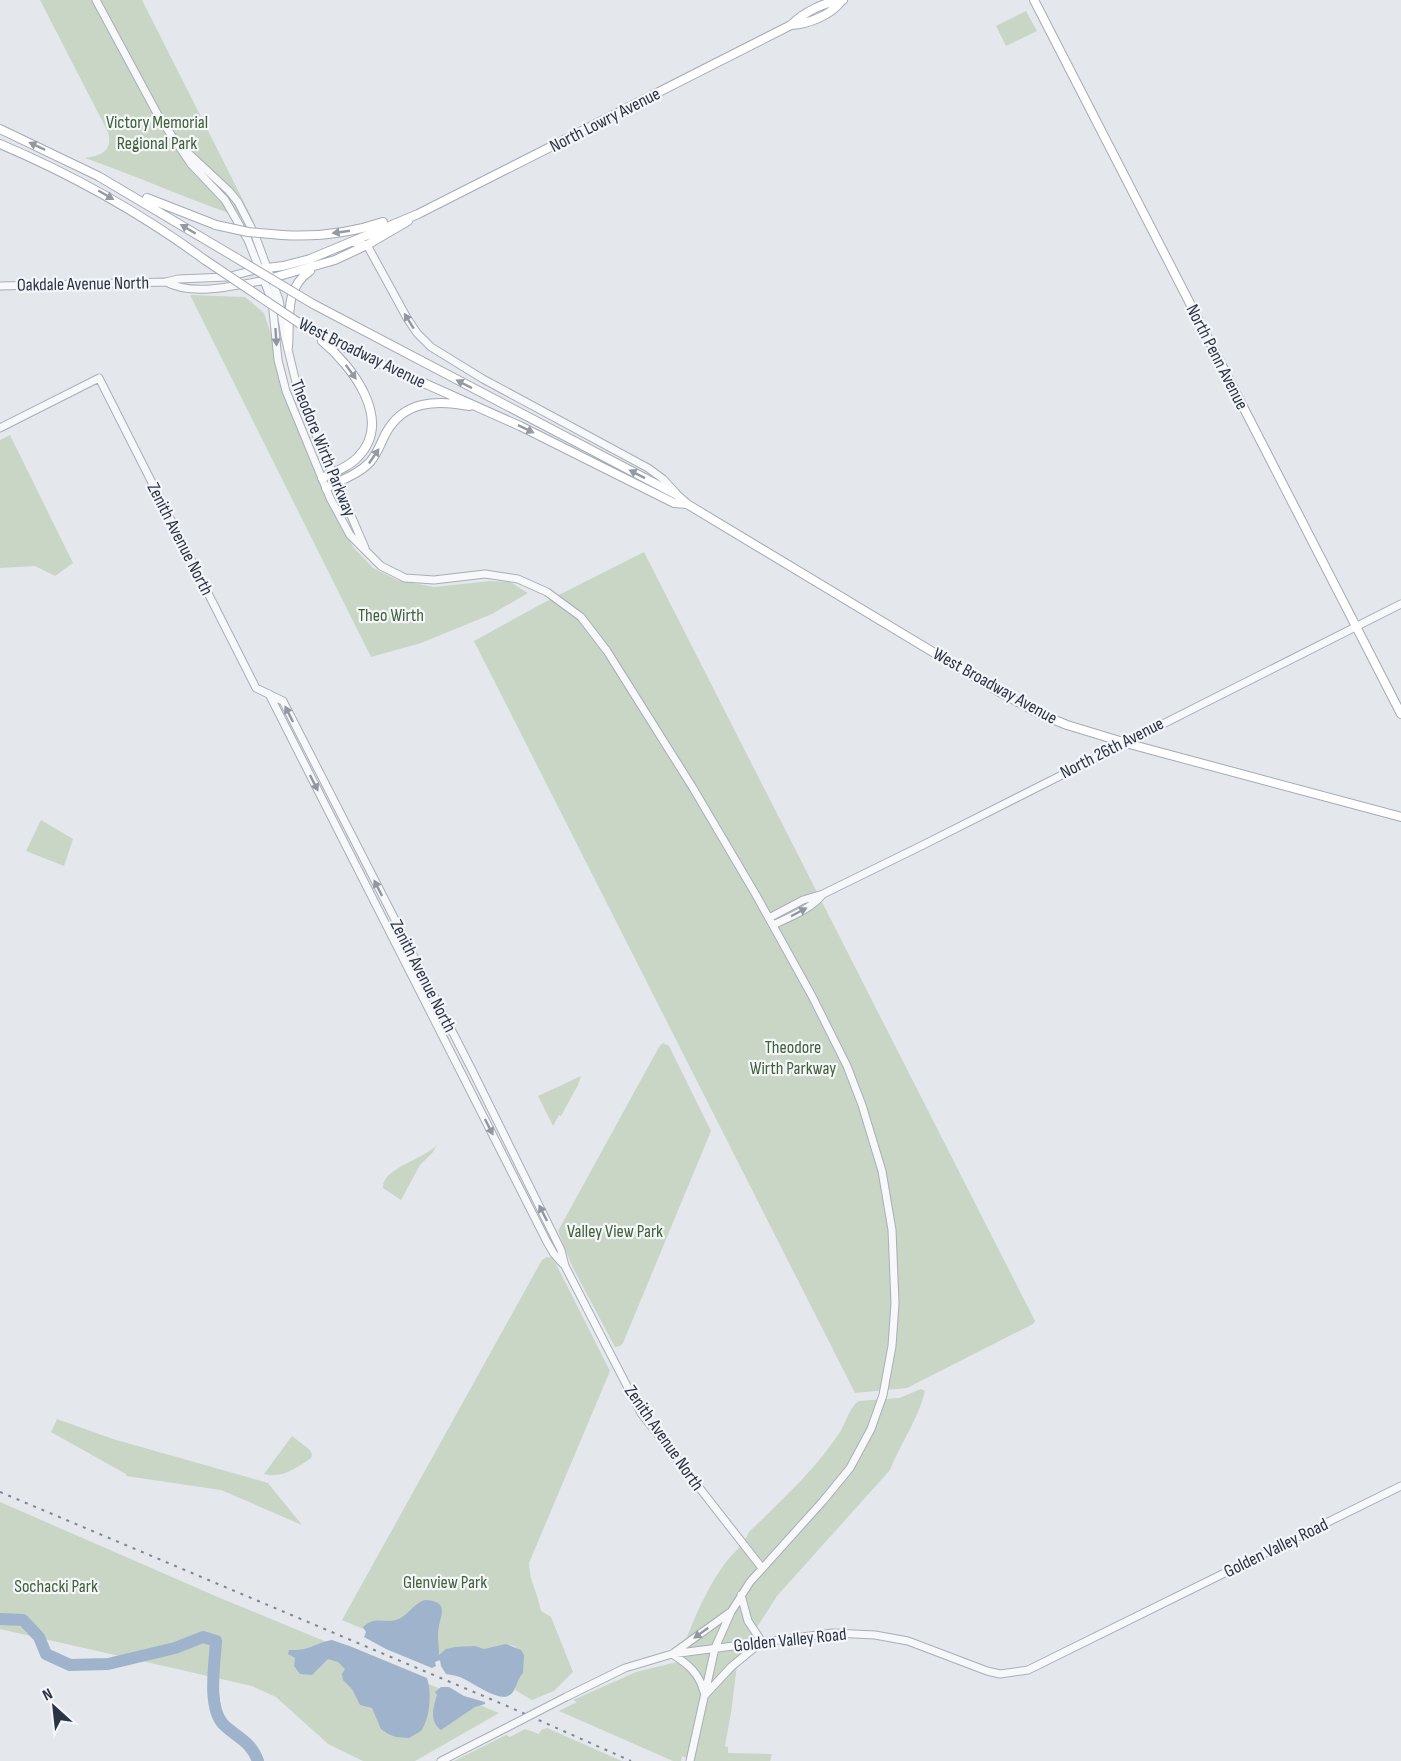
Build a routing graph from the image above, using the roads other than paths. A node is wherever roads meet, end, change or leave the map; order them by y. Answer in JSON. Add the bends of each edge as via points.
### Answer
{"nodes":[{"id":1,"x":96,"y":0,"type":"edge"},
{"id":2,"x":842,"y":0,"type":"edge"},
{"id":3,"x":1034,"y":0,"type":"edge"},
{"id":4,"x":0,"y":129,"type":"edge"},
{"id":5,"x":0,"y":144,"type":"edge"},
{"id":6,"x":98,"y":176,"type":"junction"},
{"id":7,"x":418,"y":214,"type":"junction"},
{"id":8,"x":351,"y":242,"type":"junction"},
{"id":9,"x":367,"y":245,"type":"junction"},
{"id":10,"x":314,"y":268,"type":"junction"},
{"id":11,"x":264,"y":269,"type":"junction"},
{"id":12,"x":268,"y":279,"type":"junction"},
{"id":13,"x":166,"y":282,"type":"junction"},
{"id":14,"x":0,"y":285,"type":"edge"},
{"id":15,"x":310,"y":331,"type":"junction"},
{"id":16,"x":288,"y":347,"type":"junction"},
{"id":17,"x":484,"y":409,"type":"junction"},
{"id":18,"x":0,"y":428,"type":"edge"},
{"id":19,"x":333,"y":472,"type":"junction"},
{"id":20,"x":322,"y":478,"type":"junction"},
{"id":21,"x":335,"y":483,"type":"junction"},
{"id":22,"x":326,"y":488,"type":"junction"},
{"id":23,"x":677,"y":495,"type":"junction"},
{"id":24,"x":687,"y":504,"type":"junction"},
{"id":25,"x":368,"y":556,"type":"junction"},
{"id":26,"x":1401,"y":603,"type":"edge"},
{"id":27,"x":1355,"y":627,"type":"junction"},
{"id":28,"x":269,"y":694,"type":"junction"},
{"id":29,"x":1401,"y":714,"type":"edge"},
{"id":30,"x":1125,"y":742,"type":"junction"},
{"id":31,"x":1401,"y":817,"type":"edge"},
{"id":32,"x":823,"y":894,"type":"junction"},
{"id":33,"x":769,"y":918,"type":"junction"},
{"id":34,"x":773,"y":925,"type":"junction"},
{"id":35,"x":427,"y":982,"type":"junction"},
{"id":36,"x":417,"y":987,"type":"junction"},
{"id":37,"x":565,"y":1266,"type":"junction"},
{"id":38,"x":1401,"y":1486,"type":"edge"},
{"id":39,"x":762,"y":1568,"type":"junction"},
{"id":40,"x":741,"y":1595,"type":"junction"},
{"id":41,"x":731,"y":1611,"type":"junction"},
{"id":42,"x":762,"y":1641,"type":"junction"},
{"id":43,"x":715,"y":1648,"type":"junction"},
{"id":44,"x":672,"y":1654,"type":"junction"},
{"id":45,"x":705,"y":1695,"type":"junction"},
{"id":46,"x":441,"y":1761,"type":"edge"},
{"id":47,"x":690,"y":1761,"type":"edge"}],
"edges":[{"from":1,"to":11,"type":"street","name":"Theodore Wirth Parkway","via":[[152,107],[178,145],[238,202],[255,235]]},
{"from":2,"to":7,"type":"main road","name":"North Lowry Avenue","via":[[837,8],[803,24],[791,25]]},
{"from":3,"to":27,"type":"main road","name":"North Penn Avenue"},
{"from":6,"to":4,"type":"main road","name":"West Broadway Avenue","one_way":true},
{"from":5,"to":15,"type":"main road","name":"West Broadway Avenue","one_way":true,"bridge":true,"via":[[98,190],[135,212]]},
{"from":7,"to":6,"type":"main road","one_way":true,"bridge":true,"via":[[350,231],[305,236],[248,232],[153,202]]},
{"from":23,"to":6,"type":"main road","name":"West Broadway Avenue","one_way":true,"bridge":true,"via":[[313,304]]},
{"from":7,"to":8,"type":"main road","name":"North Lowry Avenue"},
{"from":7,"to":9,"type":"main road","name":"North Lowry Avenue"},
{"from":8,"to":9,"type":"street"},
{"from":8,"to":11,"type":"main road","name":"North Lowry Avenue","via":[[310,259]]},
{"from":9,"to":10,"type":"main road","name":"North Lowry Avenue"},
{"from":23,"to":9,"type":"street","name":"West Broadway Avenue","one_way":true,"via":[[648,468],[431,347],[407,318]]},
{"from":10,"to":12,"type":"main road","name":"North Lowry Avenue"},
{"from":10,"to":16,"type":"main road","via":[[295,287],[288,310]]},
{"from":11,"to":12,"type":"street","name":"Theodore Wirth Parkway"},
{"from":11,"to":13,"type":"street","name":"Oakdale Avenue North","via":[[227,277]]},
{"from":12,"to":13,"type":"street","name":"Oakdale Avenue North","via":[[200,289],[175,287]]},
{"from":12,"to":16,"type":"street","name":"Theodore Wirth Parkway","via":[[279,300]]},
{"from":12,"to":20,"type":"street","name":"Theodore Wirth Parkway","one_way":true,"via":[[282,378]]},
{"from":13,"to":14,"type":"street","name":"Oakdale Avenue North"},
{"from":15,"to":17,"type":"main road","name":"West Broadway Avenue"},
{"from":15,"to":19,"type":"main road","one_way":true,"via":[[349,370],[371,413],[371,434],[365,450],[349,465]]},
{"from":16,"to":19,"type":"street","name":"Theodore Wirth Parkway","via":[[299,395]]},
{"from":21,"to":17,"type":"main road","one_way":true,"via":[[368,464],[392,424],[419,405],[437,402]]},
{"from":17,"to":24,"type":"main road","name":"West Broadway Avenue","one_way":true,"via":[[674,503]]},
{"from":18,"to":28,"type":"street","name":"Zenith Avenue North","via":[[99,378],[256,688]]},
{"from":19,"to":20,"type":"main road"},
{"from":19,"to":21,"type":"street","name":"Theodore Wirth Parkway"},
{"from":20,"to":22,"type":"street","name":"Theodore Wirth Parkway"},
{"from":21,"to":22,"type":"main road"},
{"from":21,"to":25,"type":"street","name":"Theodore Wirth Parkway"},
{"from":22,"to":25,"type":"street","name":"Theodore Wirth Parkway","via":[[344,527]]},
{"from":23,"to":24,"type":"main road","name":"West Broadway Avenue"},
{"from":24,"to":30,"type":"main road","name":"West Broadway Avenue","via":[[1028,708],[1067,725]]},
{"from":25,"to":33,"type":"street","name":"Theodore Wirth Parkway","via":[[395,574],[418,580],[485,574],[518,579],[547,592],[581,617],[607,651],[693,788]]},
{"from":26,"to":27,"type":"street","name":"North 26th Avenue"},
{"from":27,"to":29,"type":"main road","name":"North Penn Avenue"},
{"from":27,"to":30,"type":"street","name":"North 26th Avenue"},
{"from":35,"to":28,"type":"street","name":"Zenith Avenue North","one_way":true,"via":[[283,701]]},
{"from":28,"to":36,"type":"street","name":"Zenith Avenue North","one_way":true},
{"from":30,"to":31,"type":"main road","name":"West Broadway Avenue"},
{"from":30,"to":32,"type":"street","name":"North 26th Avenue"},
{"from":32,"to":33,"type":"street","name":"North 26th Avenue"},
{"from":34,"to":32,"type":"street","name":"North 26th Avenue","one_way":true,"via":[[809,907]]},
{"from":33,"to":34,"type":"street","name":"Theodore Wirth Parkway"},
{"from":34,"to":39,"type":"street","name":"Theodore Wirth Parkway","via":[[838,1047],[869,1126],[892,1230],[895,1303],[883,1395],[863,1445],[838,1483]]},
{"from":35,"to":36,"type":"street"},
{"from":37,"to":35,"type":"street","name":"Zenith Avenue North","one_way":true,"via":[[561,1250]]},
{"from":36,"to":37,"type":"street","name":"Zenith Avenue North","one_way":true,"via":[[554,1254]]},
{"from":37,"to":39,"type":"street","name":"Zenith Avenue North","via":[[641,1413]]},
{"from":38,"to":42,"type":"street","name":"Golden Valley Road","via":[[1041,1665],[1018,1672],[987,1671],[908,1641],[875,1635],[833,1633]]},
{"from":39,"to":40,"type":"street","name":"Theodore Wirth Parkway"},
{"from":40,"to":41,"type":"street","name":"Theodore Wirth Parkway"},
{"from":40,"to":42,"type":"street","via":[[745,1613]]},
{"from":41,"to":43,"type":"street","name":"Theodore Wirth Parkway"},
{"from":41,"to":44,"type":"street","one_way":true},
{"from":42,"to":43,"type":"street","name":"Golden Valley Road"},
{"from":42,"to":45,"type":"street"},
{"from":43,"to":44,"type":"street","name":"Golden Valley Road"},
{"from":43,"to":45,"type":"street","name":"Theodore Wirth Parkway"},
{"from":44,"to":45,"type":"street","via":[[693,1670]]},
{"from":44,"to":46,"type":"street","name":"Golden Valley Road","bridge":true,"via":[[625,1668]]},
{"from":45,"to":47,"type":"street","name":"Theodore Wirth Parkway"}]}
